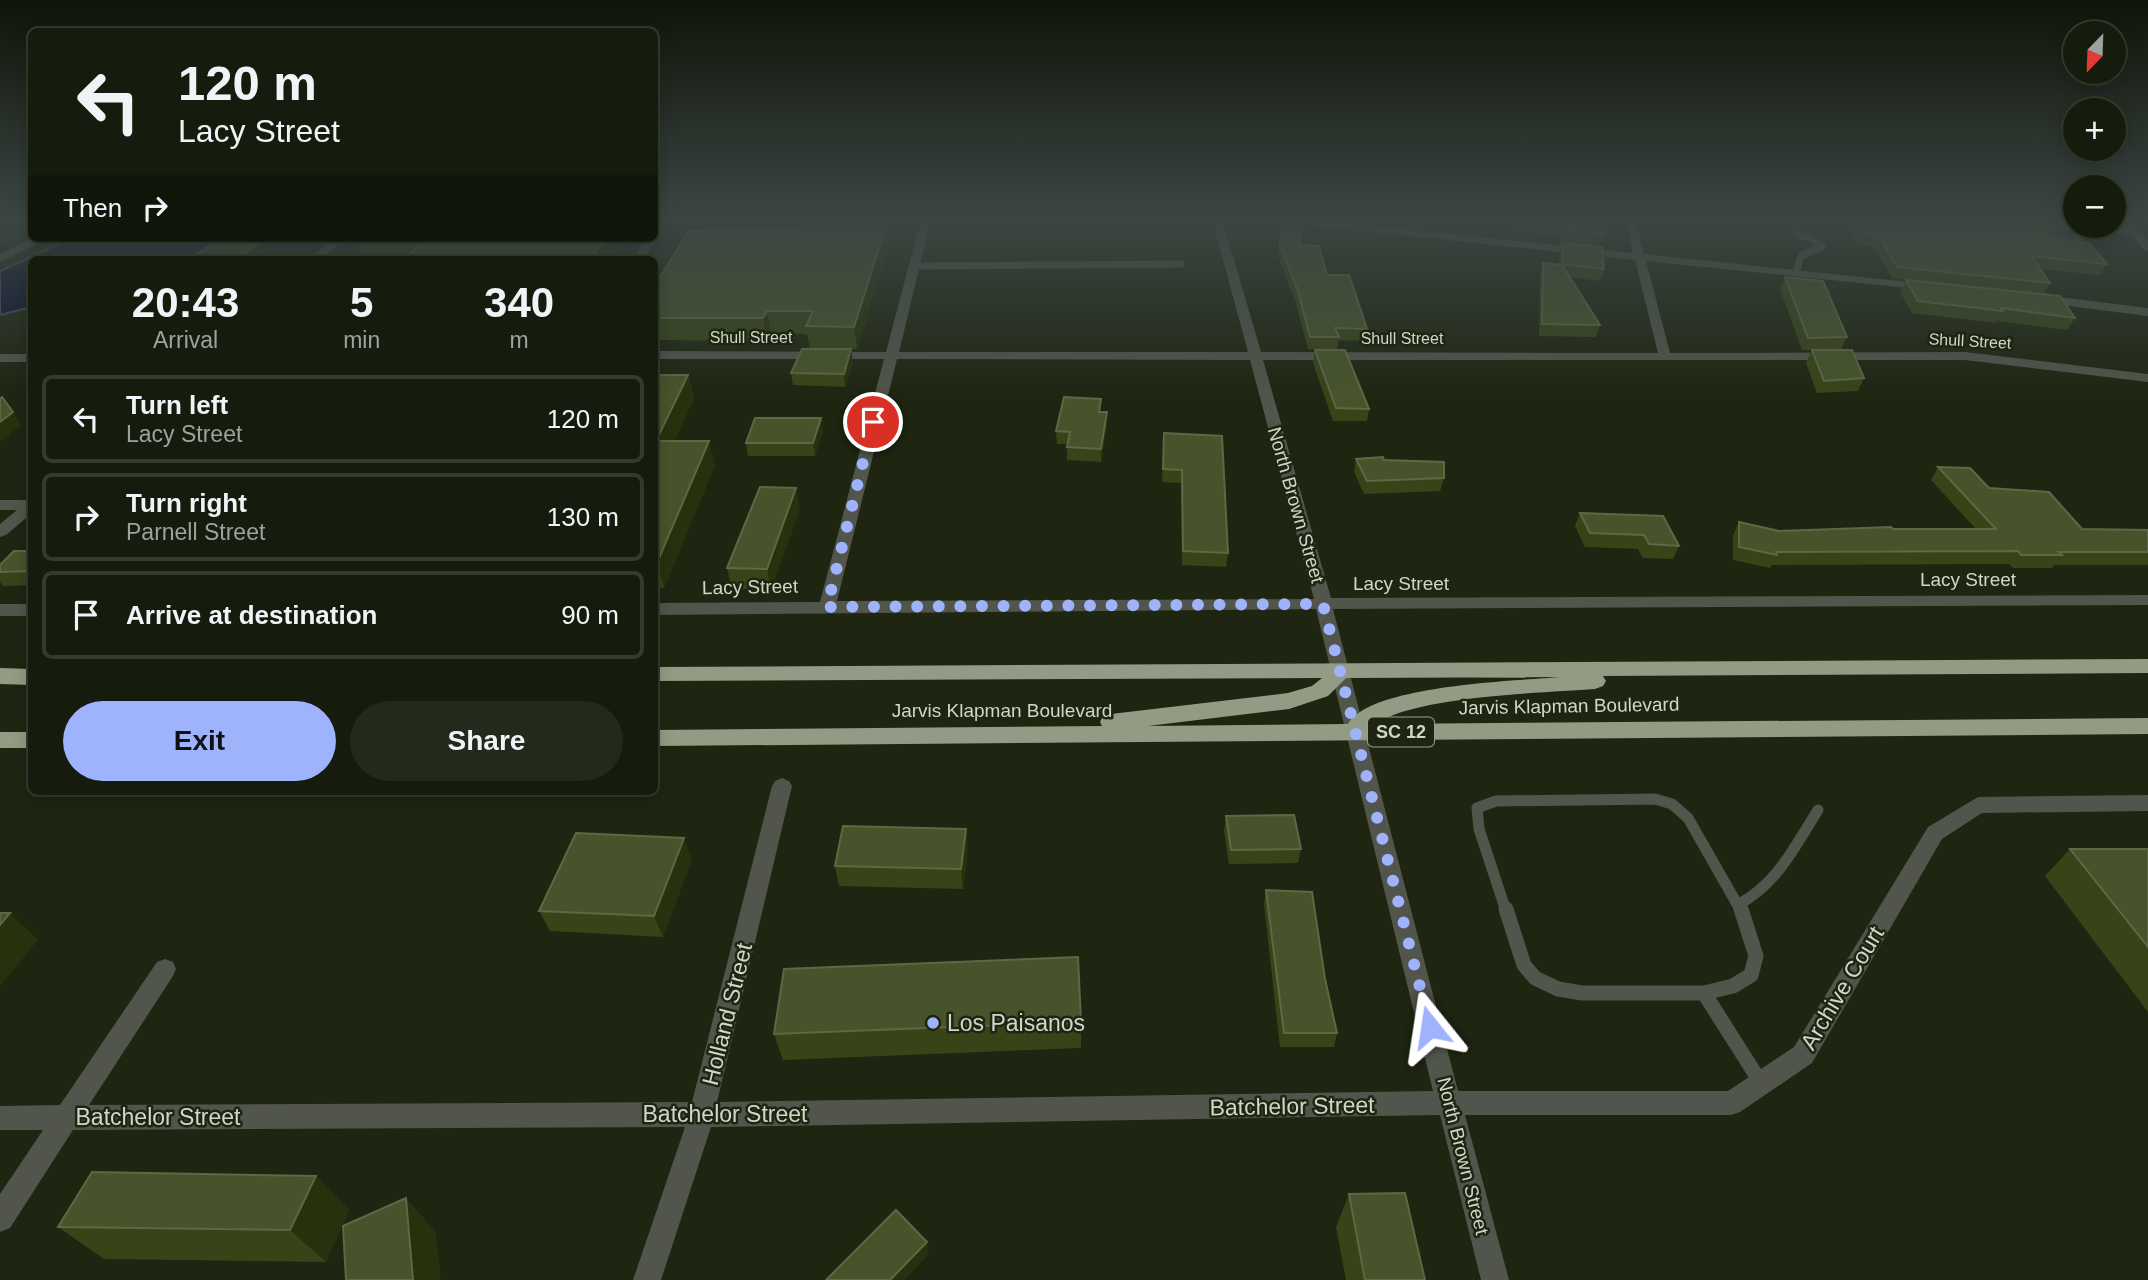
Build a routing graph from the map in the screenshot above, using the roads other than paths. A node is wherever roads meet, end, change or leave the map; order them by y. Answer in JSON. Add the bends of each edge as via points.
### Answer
{"nodes":[{"id":1,"x":911,"y":279,"type":"edge"},
{"id":2,"x":1233,"y":279,"type":"edge"},
{"id":3,"x":1645,"y":279,"type":"edge"},
{"id":4,"x":1849,"y":279,"type":"edge"},
{"id":5,"x":1945,"y":289,"type":"edge"},
{"id":6,"x":2032,"y":298,"type":"edge"},
{"id":7,"x":2148,"y":312,"type":"edge"},
{"id":8,"x":658,"y":355,"type":"edge"},
{"id":9,"x":890,"y":355,"type":"junction"},
{"id":10,"x":1254,"y":355,"type":"junction"},
{"id":11,"x":1665,"y":357,"type":"junction"},
{"id":12,"x":0,"y":358,"type":"edge"},
{"id":13,"x":28,"y":358,"type":"edge"},
{"id":14,"x":2148,"y":378,"type":"edge"},
{"id":15,"x":0,"y":505,"type":"edge"},
{"id":16,"x":28,"y":505,"type":"edge"},
{"id":17,"x":28,"y":508,"type":"edge"},
{"id":18,"x":0,"y":532,"type":"edge"},
{"id":19,"x":2148,"y":600,"type":"edge"},
{"id":20,"x":1323,"y":604,"type":"junction"},
{"id":21,"x":827,"y":607,"type":"junction"},
{"id":22,"x":658,"y":609,"type":"edge"},
{"id":23,"x":0,"y":610,"type":"edge"},
{"id":24,"x":28,"y":610,"type":"edge"},
{"id":25,"x":2148,"y":666,"type":"edge"},
{"id":26,"x":1744,"y":668,"type":"junction"},
{"id":27,"x":1339,"y":670,"type":"junction"},
{"id":28,"x":658,"y":674,"type":"edge"},
{"id":29,"x":0,"y":677,"type":"edge"},
{"id":30,"x":28,"y":677,"type":"edge"},
{"id":31,"x":2148,"y":726,"type":"edge"},
{"id":32,"x":1354,"y":733,"type":"junction"},
{"id":33,"x":991,"y":735,"type":"junction"},
{"id":34,"x":658,"y":737,"type":"edge"},
{"id":35,"x":0,"y":740,"type":"edge"},
{"id":36,"x":28,"y":740,"type":"edge"},
{"id":37,"x":782,"y":786,"type":"dead end"},
{"id":38,"x":2148,"y":803,"type":"edge"},
{"id":39,"x":1818,"y":810,"type":"dead end"},
{"id":40,"x":1739,"y":904,"type":"junction"},
{"id":41,"x":166,"y":969,"type":"dead end"},
{"id":42,"x":1704,"y":993,"type":"junction"},
{"id":43,"x":1761,"y":1083,"type":"junction"},
{"id":44,"x":1450,"y":1103,"type":"junction"},
{"id":45,"x":702,"y":1114,"type":"junction"},
{"id":46,"x":0,"y":1118,"type":"edge"},
{"id":47,"x":66,"y":1118,"type":"junction"},
{"id":48,"x":0,"y":1218,"type":"edge"},
{"id":49,"x":648,"y":1280,"type":"edge"},
{"id":50,"x":1494,"y":1280,"type":"edge"}],
"edges":[{"from":1,"to":9,"type":"street"},
{"from":2,"to":10,"type":"street","name":"North Brown Street"},
{"from":3,"to":11,"type":"street"},
{"from":4,"to":5,"type":"street"},
{"from":6,"to":7,"type":"street"},
{"from":8,"to":9,"type":"street","name":"Shull Street"},
{"from":9,"to":10,"type":"street","name":"Shull Street"},
{"from":9,"to":21,"type":"street"},
{"from":10,"to":11,"type":"street","name":"Shull Street"},
{"from":10,"to":20,"type":"street","name":"North Brown Street"},
{"from":11,"to":14,"type":"street","name":"Shull Street","via":[[1955,355]]},
{"from":12,"to":13,"type":"street"},
{"from":15,"to":16,"type":"street"},
{"from":17,"to":18,"type":"street"},
{"from":19,"to":20,"type":"street","name":"Lacy Street"},
{"from":20,"to":21,"type":"street","name":"Lacy Street"},
{"from":20,"to":27,"type":"street","name":"North Brown Street"},
{"from":21,"to":22,"type":"street","name":"Lacy Street"},
{"from":23,"to":24,"type":"street"},
{"from":25,"to":26,"type":"highway","name":"Jarvis Klapman Boulevard"},
{"from":26,"to":27,"type":"highway","name":"Jarvis Klapman Boulevard"},
{"from":26,"to":32,"type":"highway","via":[[1419,700],[1378,711]]},
{"from":27,"to":28,"type":"highway","name":"Jarvis Klapman Boulevard"},
{"from":27,"to":32,"type":"street","name":"North Brown Street"},
{"from":27,"to":33,"type":"highway","via":[[1320,691],[1289,701]]},
{"from":29,"to":30,"type":"highway"},
{"from":31,"to":32,"type":"highway","name":"Jarvis Klapman Boulevard","number":"SC 12"},
{"from":32,"to":33,"type":"highway","name":"Jarvis Klapman Boulevard","number":"SC 12"},
{"from":32,"to":44,"type":"street","name":"North Brown Street"},
{"from":33,"to":34,"type":"highway","name":"Jarvis Klapman Boulevard","number":"SC 12"},
{"from":35,"to":36,"type":"highway"},
{"from":37,"to":45,"type":"street","name":"Holland Street"},
{"from":38,"to":43,"type":"street","name":"Archive Court","via":[[1978,805],[1935,833],[1803,1055]]},
{"from":39,"to":40,"type":"lane","via":[[1772,883]]},
{"from":40,"to":42,"type":"lane","via":[[1756,956],[1751,975],[1733,986]]},
{"from":40,"to":42,"type":"lane","via":[[1688,818],[1672,804],[1655,799],[1496,801],[1477,808],[1479,829],[1524,965],[1535,978],[1582,993]]},
{"from":41,"to":47,"type":"street"},
{"from":42,"to":43,"type":"lane"},
{"from":43,"to":44,"type":"street","name":"Archive Court","via":[[1731,1103]]},
{"from":44,"to":45,"type":"street","name":"Batchelor Street"},
{"from":44,"to":50,"type":"street","name":"North Brown Street"},
{"from":45,"to":47,"type":"street","name":"Batchelor Street"},
{"from":45,"to":49,"type":"street","name":"Holland Street"},
{"from":46,"to":47,"type":"street","name":"Batchelor Street"},
{"from":47,"to":48,"type":"street"}]}
